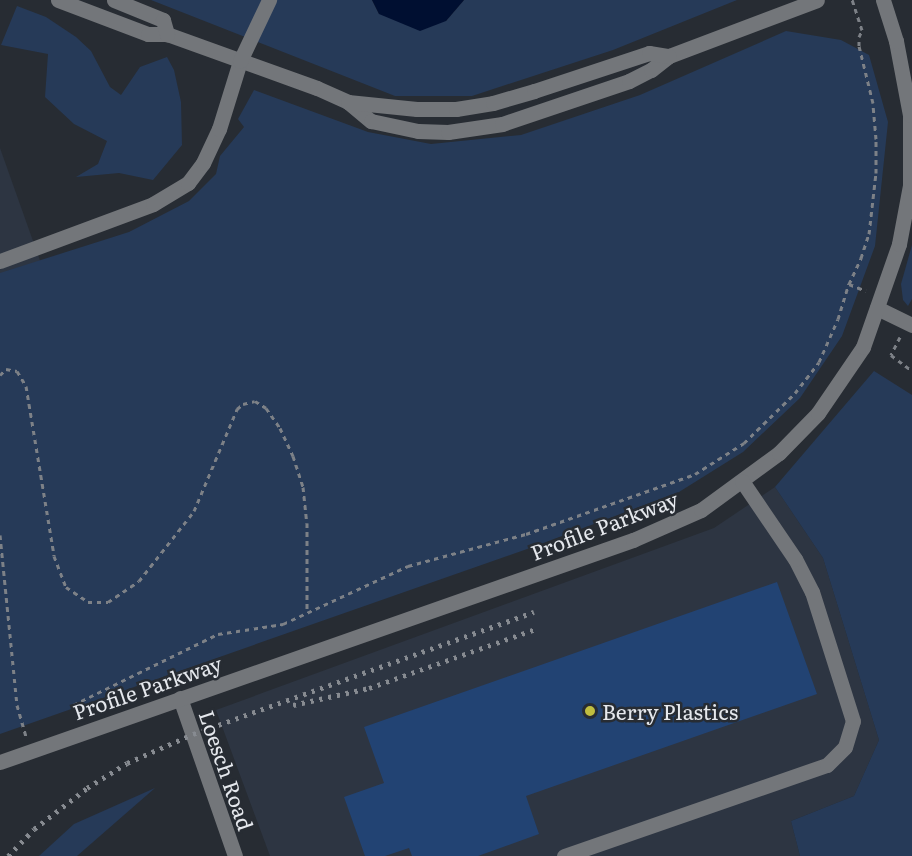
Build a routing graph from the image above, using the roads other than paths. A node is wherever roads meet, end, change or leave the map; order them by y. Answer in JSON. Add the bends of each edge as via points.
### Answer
{"nodes":[{"id":1,"x":58,"y":0,"type":"edge"},
{"id":2,"x":114,"y":0,"type":"edge"},
{"id":3,"x":269,"y":0,"type":"edge"},
{"id":4,"x":817,"y":0,"type":"edge"},
{"id":5,"x":883,"y":0,"type":"edge"},
{"id":6,"x":168,"y":34,"type":"junction"},
{"id":7,"x":669,"y":56,"type":"junction"},
{"id":8,"x":240,"y":61,"type":"junction"},
{"id":9,"x":348,"y":102,"type":"junction"},
{"id":10,"x":0,"y":261,"type":"edge"},
{"id":11,"x":877,"y":308,"type":"junction"},
{"id":12,"x":909,"y":324,"type":"edge"},
{"id":13,"x":742,"y":481,"type":"junction"},
{"id":14,"x":180,"y":698,"type":"junction"},
{"id":15,"x":0,"y":762,"type":"edge"},
{"id":16,"x":235,"y":856,"type":"edge"},
{"id":17,"x":564,"y":856,"type":"edge"}],
"edges":[{"from":1,"to":6,"type":"street","via":[[148,34]]},
{"from":2,"to":6,"type":"street","via":[[163,20]]},
{"from":3,"to":8,"type":"street"},
{"from":4,"to":7,"type":"street"},
{"from":5,"to":11,"type":"street","name":"Profile Parkway","via":[[896,40],[910,115],[910,185],[899,244]]},
{"from":6,"to":8,"type":"street"},
{"from":7,"to":9,"type":"street","via":[[649,53],[493,103],[456,109]]},
{"from":7,"to":9,"type":"street","via":[[629,81],[502,124],[474,129],[418,131],[371,121]]},
{"from":8,"to":9,"type":"street"},
{"from":8,"to":10,"type":"street","via":[[219,129],[203,163],[188,183],[153,204]]},
{"from":11,"to":12,"type":"street"},
{"from":11,"to":13,"type":"street","name":"Profile Parkway","via":[[863,347],[818,413],[779,453]]},
{"from":13,"to":14,"type":"street","name":"Profile Parkway","via":[[701,510],[633,540]]},
{"from":13,"to":17,"type":"street","via":[[812,592],[853,721],[850,735],[837,758],[827,765]]},
{"from":14,"to":15,"type":"street","name":"Profile Parkway"},
{"from":14,"to":16,"type":"street","name":"Loesch Road"}]}
